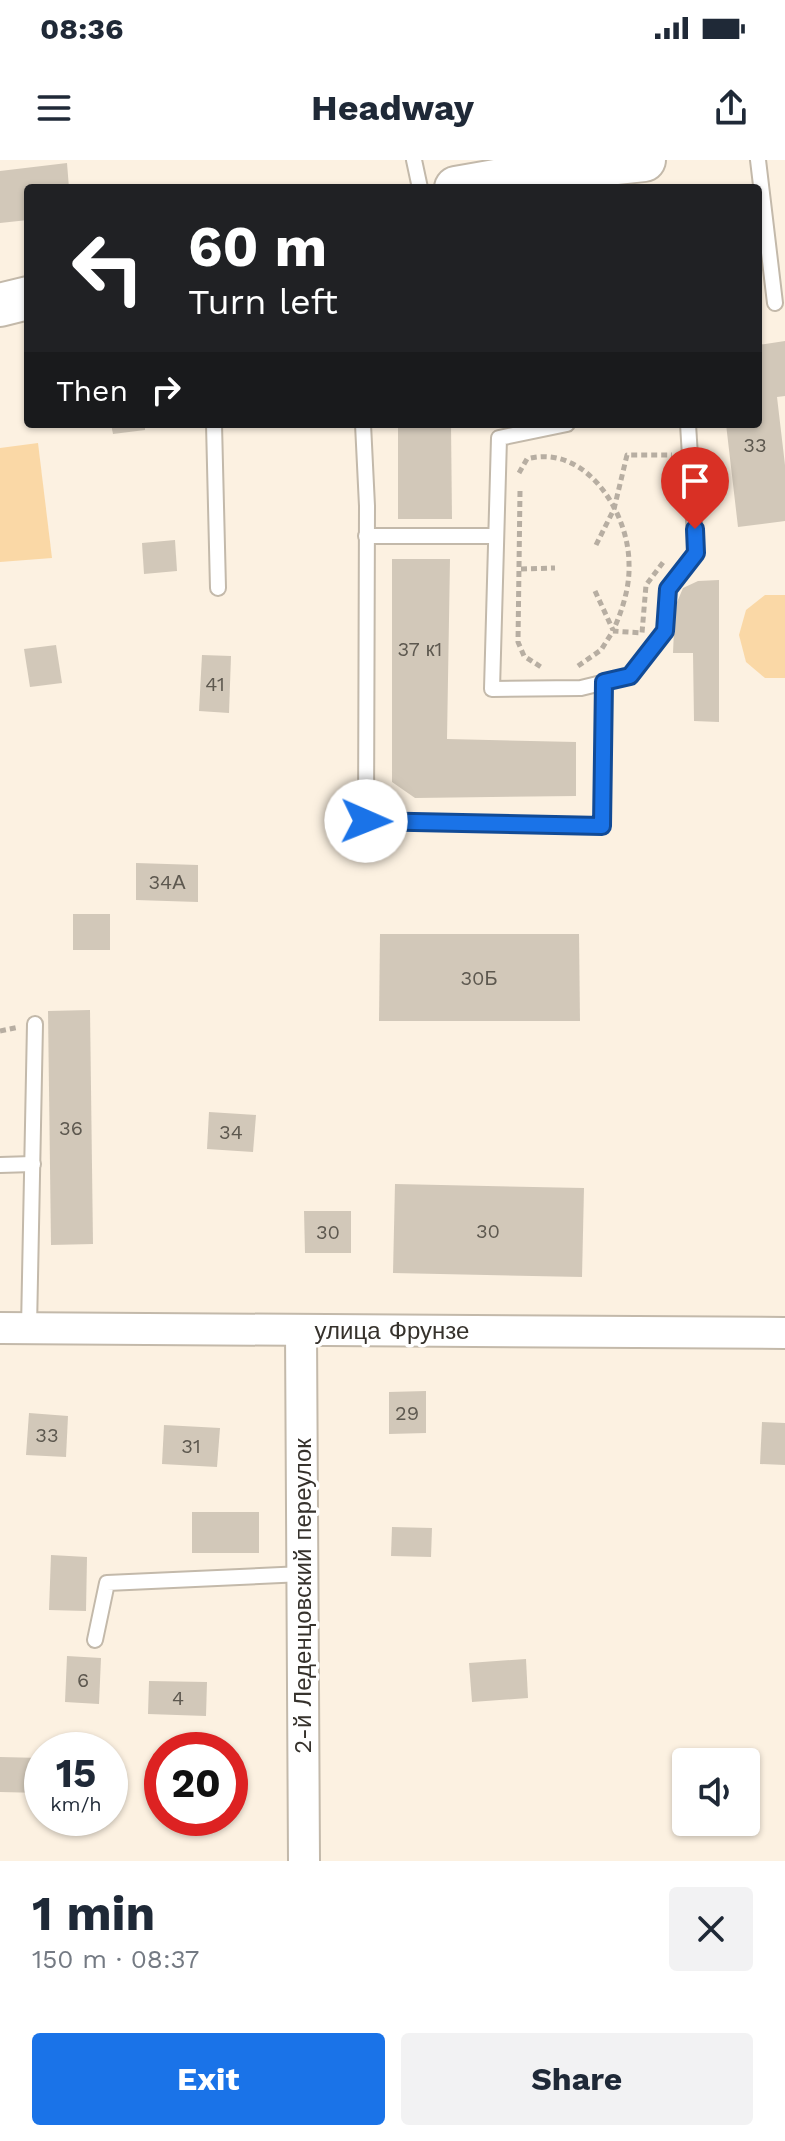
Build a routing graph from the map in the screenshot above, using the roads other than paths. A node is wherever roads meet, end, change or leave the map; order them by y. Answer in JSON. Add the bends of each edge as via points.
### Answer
{"nodes":[{"id":1,"x":414,"y":160,"type":"edge"},
{"id":2,"x":644,"y":160,"type":"edge"},
{"id":3,"x":758,"y":160,"type":"edge"},
{"id":4,"x":570,"y":178,"type":"edge"},
{"id":5,"x":419,"y":184,"type":"edge"},
{"id":6,"x":502,"y":184,"type":"edge"},
{"id":7,"x":761,"y":184,"type":"edge"},
{"id":8,"x":762,"y":194,"type":"edge"},
{"id":9,"x":24,"y":299,"type":"edge"},
{"id":10,"x":775,"y":303,"type":"dead end"},
{"id":11,"x":0,"y":305,"type":"edge"},
{"id":12,"x":214,"y":428,"type":"edge"},
{"id":13,"x":363,"y":428,"type":"edge"},
{"id":14,"x":548,"y":428,"type":"edge"},
{"id":15,"x":688,"y":428,"type":"edge"},
{"id":16,"x":366,"y":536,"type":"junction"},
{"id":17,"x":496,"y":536,"type":"junction"},
{"id":18,"x":218,"y":588,"type":"dead end"},
{"id":19,"x":604,"y":682,"type":"junction"},
{"id":20,"x":35,"y":1024,"type":"dead end"},
{"id":21,"x":33,"y":1164,"type":"junction"},
{"id":22,"x":0,"y":1165,"type":"edge"},
{"id":23,"x":15,"y":1328,"type":"edge"},
{"id":24,"x":301,"y":1331,"type":"junction"},
{"id":25,"x":785,"y":1333,"type":"edge"},
{"id":26,"x":303,"y":1574,"type":"junction"},
{"id":27,"x":95,"y":1640,"type":"dead end"},
{"id":28,"x":304,"y":1861,"type":"edge"}],
"edges":[{"from":1,"to":5,"type":"lane"},
{"from":2,"to":4,"type":"main road"},
{"from":3,"to":7,"type":"lane"},
{"from":4,"to":6,"type":"main road"},
{"from":8,"to":10,"type":"lane"},
{"from":9,"to":11,"type":"main road"},
{"from":12,"to":18,"type":"lane"},
{"from":13,"to":16,"type":"lane"},
{"from":14,"to":17,"type":"lane","via":[[499,438]]},
{"from":15,"to":19,"type":"lane","via":[[696,553],[668,589],[665,631],[630,676]]},
{"from":16,"to":17,"type":"lane"},
{"from":16,"to":19,"type":"lane","via":[[366,821],[602,826]]},
{"from":17,"to":19,"type":"lane","via":[[492,689],[581,688]]},
{"from":20,"to":21,"type":"lane"},
{"from":21,"to":22,"type":"lane"},
{"from":21,"to":23,"type":"lane"},
{"from":23,"to":24,"type":"street","name":"улица Фрунзе"},
{"from":24,"to":25,"type":"street","name":"улица Фрунзе"},
{"from":24,"to":26,"type":"street","name":"2-й Леденцовский переулок"},
{"from":26,"to":27,"type":"lane","via":[[107,1583]]},
{"from":26,"to":28,"type":"street","name":"2-й Леденцовский переулок"}]}
